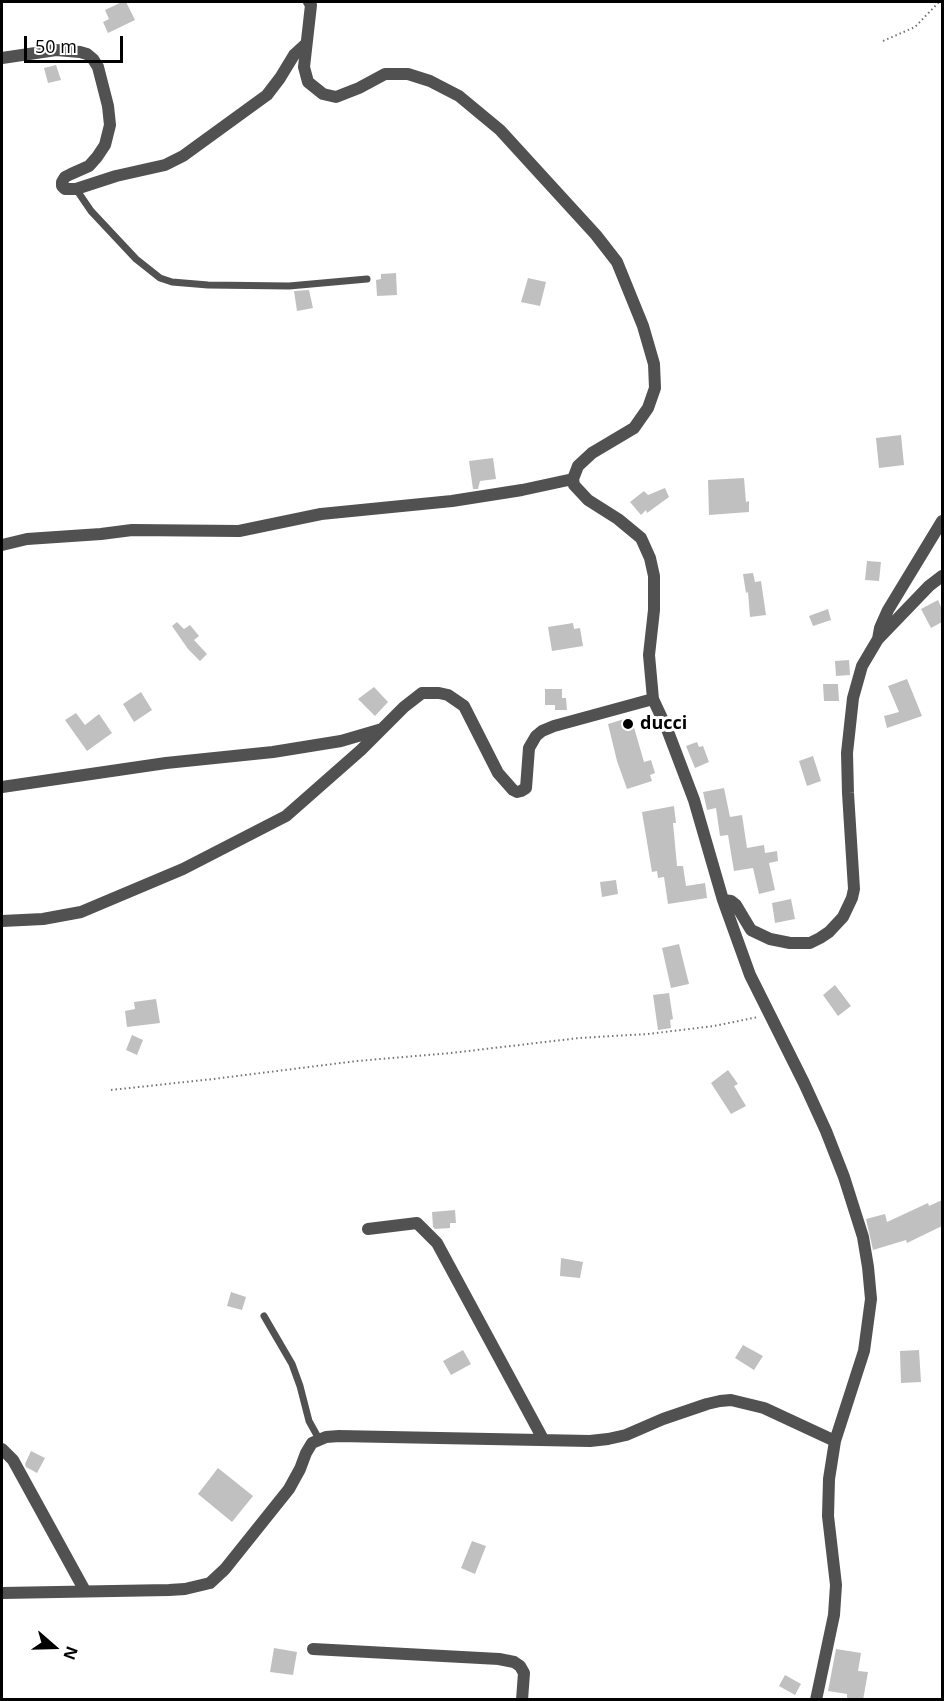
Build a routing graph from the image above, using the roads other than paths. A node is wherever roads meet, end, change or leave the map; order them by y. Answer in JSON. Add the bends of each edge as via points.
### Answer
{"nodes":[{"id":1,"x":309,"y":2,"type":"edge"},
{"id":2,"x":306,"y":44,"type":"junction"},
{"id":3,"x":2,"y":58,"type":"edge"},
{"id":4,"x":76,"y":189,"type":"junction"},
{"id":5,"x":367,"y":279,"type":"dead end"},
{"id":6,"x":573,"y":479,"type":"junction"},
{"id":7,"x":942,"y":521,"type":"edge"},
{"id":8,"x":2,"y":545,"type":"edge"},
{"id":9,"x":942,"y":576,"type":"edge"},
{"id":10,"x":878,"y":639,"type":"junction"},
{"id":11,"x":653,"y":699,"type":"junction"},
{"id":12,"x":383,"y":728,"type":"junction"},
{"id":13,"x":2,"y":787,"type":"edge"},
{"id":14,"x":723,"y":900,"type":"junction"},
{"id":15,"x":2,"y":921,"type":"edge"},
{"id":16,"x":368,"y":1229,"type":"dead end"},
{"id":17,"x":264,"y":1316,"type":"dead end"},
{"id":18,"x":319,"y":1439,"type":"junction"},
{"id":19,"x":543,"y":1439,"type":"junction"},
{"id":20,"x":835,"y":1441,"type":"junction"},
{"id":21,"x":2,"y":1449,"type":"edge"},
{"id":22,"x":85,"y":1591,"type":"junction"},
{"id":23,"x":2,"y":1593,"type":"edge"},
{"id":24,"x":313,"y":1649,"type":"dead end"},
{"id":25,"x":522,"y":1700,"type":"edge"},
{"id":26,"x":816,"y":1700,"type":"edge"}],
"edges":[{"from":1,"to":2,"type":"street"},
{"from":2,"to":4,"type":"street","via":[[267,95],[183,156],[165,165]]},
{"from":2,"to":6,"type":"street","via":[[304,67],[308,82],[323,94],[336,97],[385,74],[408,74],[459,96],[500,130],[617,262],[643,326],[654,364],[655,388],[648,408],[634,428],[592,453],[578,466]]},
{"from":3,"to":4,"type":"street","via":[[56,50],[80,52],[98,67],[110,125],[98,157],[62,182],[65,189]]},
{"from":4,"to":5,"type":"lane","via":[[91,212],[135,259],[172,282],[289,286]]},
{"from":6,"to":8,"type":"street","via":[[452,501],[321,514],[239,531],[132,530],[27,539]]},
{"from":6,"to":11,"type":"street","via":[[588,500],[641,538],[650,558],[654,576],[649,655]]},
{"from":7,"to":10,"type":"street","via":[[888,610]]},
{"from":9,"to":10,"type":"street"},
{"from":10,"to":14,"type":"street","via":[[862,666],[849,728],[848,793],[854,889],[843,917],[820,938],[790,944],[752,930],[736,905]]},
{"from":11,"to":12,"type":"street","via":[[542,731],[529,748],[526,788],[517,792],[498,773],[464,706],[454,698],[422,693]]},
{"from":11,"to":14,"type":"street","via":[[694,800]]},
{"from":12,"to":13,"type":"street","via":[[341,741],[273,752]]},
{"from":12,"to":15,"type":"street","via":[[286,816],[218,852],[81,912]]},
{"from":14,"to":20,"type":"street","via":[[750,975],[826,1131],[863,1237],[871,1299],[864,1351]]},
{"from":16,"to":19,"type":"street","via":[[417,1223],[437,1243]]},
{"from":17,"to":18,"type":"lane","via":[[292,1364],[309,1421]]},
{"from":18,"to":19,"type":"street"},
{"from":18,"to":22,"type":"street","via":[[312,1443],[289,1489],[225,1569],[210,1582],[185,1589]]},
{"from":19,"to":20,"type":"street","via":[[608,1439],[701,1406],[731,1400],[764,1408]]},
{"from":20,"to":26,"type":"street","via":[[828,1516],[836,1585],[834,1615]]},
{"from":21,"to":22,"type":"street","via":[[13,1460]]},
{"from":22,"to":23,"type":"street"},
{"from":24,"to":25,"type":"street","via":[[514,1662],[524,1673]]}]}
